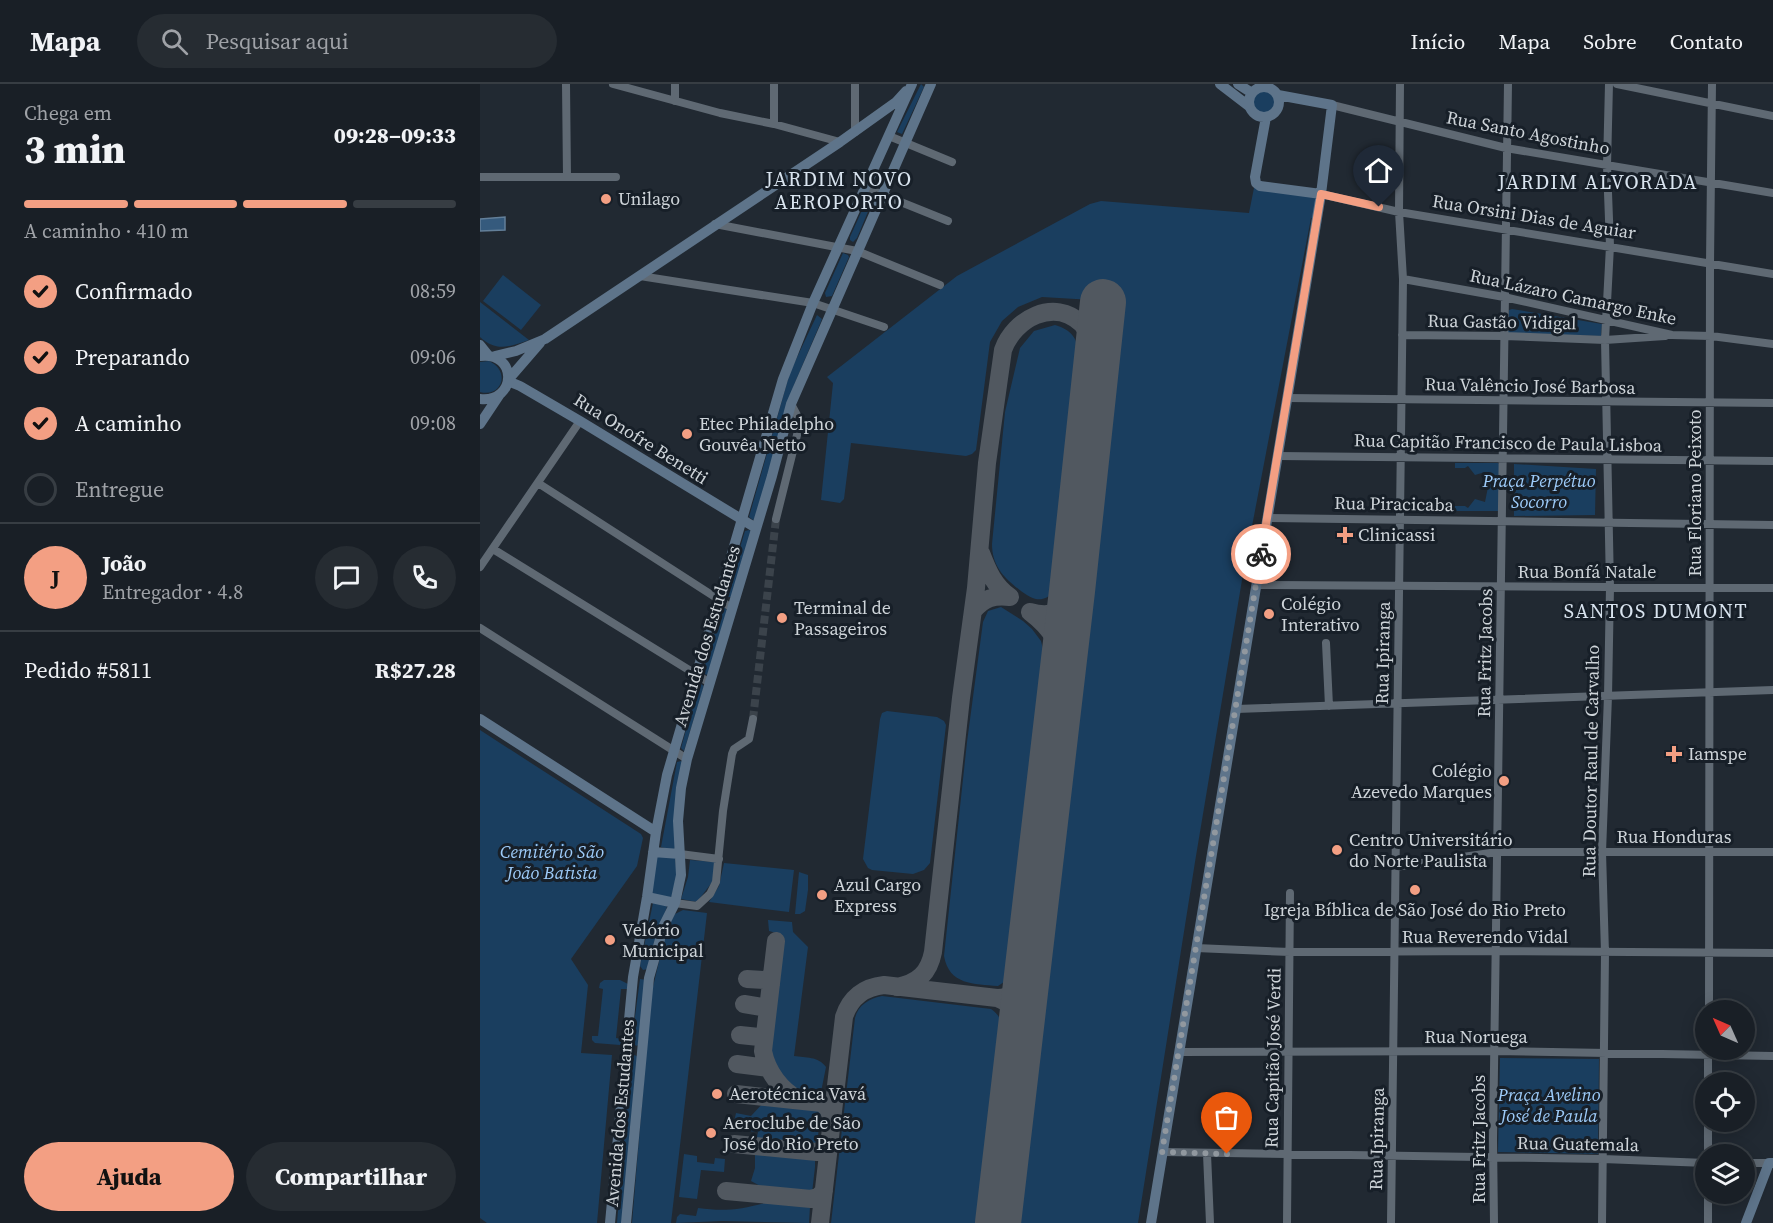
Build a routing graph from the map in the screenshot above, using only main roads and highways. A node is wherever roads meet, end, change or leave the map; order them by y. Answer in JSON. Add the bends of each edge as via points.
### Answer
{"nodes":[{"id":1,"x":930,"y":84,"type":"edge"},
{"id":2,"x":1220,"y":84,"type":"edge"},
{"id":3,"x":1238,"y":84,"type":"edge"},
{"id":4,"x":912,"y":85,"type":"edge"},
{"id":5,"x":1278,"y":90,"type":"edge"},
{"id":6,"x":1252,"y":93,"type":"junction"},
{"id":7,"x":1250,"y":107,"type":"junction"},
{"id":8,"x":1266,"y":117,"type":"junction"},
{"id":9,"x":872,"y":120,"type":"junction"},
{"id":10,"x":897,"y":120,"type":"junction"},
{"id":11,"x":1321,"y":194,"type":"junction"},
{"id":12,"x":545,"y":339,"type":"junction"},
{"id":13,"x":480,"y":345,"type":"edge"},
{"id":14,"x":488,"y":356,"type":"edge"},
{"id":15,"x":508,"y":381,"type":"junction"},
{"id":16,"x":500,"y":394,"type":"junction"},
{"id":17,"x":480,"y":399,"type":"edge"},
{"id":18,"x":480,"y":424,"type":"edge"},
{"id":19,"x":740,"y":520,"type":"junction"},
{"id":20,"x":756,"y":528,"type":"junction"},
{"id":21,"x":480,"y":719,"type":"edge"},
{"id":22,"x":656,"y":832,"type":"junction"},
{"id":23,"x":653,"y":852,"type":"junction"},
{"id":24,"x":680,"y":854,"type":"junction"},
{"id":25,"x":647,"y":897,"type":"junction"},
{"id":26,"x":675,"y":903,"type":"junction"},
{"id":27,"x":633,"y":977,"type":"junction"},
{"id":28,"x":649,"y":978,"type":"junction"},
{"id":29,"x":626,"y":1048,"type":"junction"},
{"id":30,"x":643,"y":1050,"type":"junction"},
{"id":31,"x":1771,"y":1163,"type":"edge"},
{"id":32,"x":610,"y":1223,"type":"edge"},
{"id":33,"x":626,"y":1223,"type":"edge"},
{"id":34,"x":1151,"y":1223,"type":"edge"},
{"id":35,"x":1746,"y":1223,"type":"edge"}],
"edges":[{"from":1,"to":20,"type":"main road","name":"Avenida dos Estudantes","via":[[791,404]]},
{"from":2,"to":7,"type":"main road"},
{"from":3,"to":6,"type":"main road"},
{"from":4,"to":9,"type":"main road"},
{"from":4,"to":10,"type":"main road","name":"Avenida dos Estudantes"},
{"from":5,"to":6,"type":"main road","via":[[1261,87]]},
{"from":5,"to":8,"type":"main road","via":[[1279,106]]},
{"from":5,"to":11,"type":"main road","name":"Rua Santo Agostinho","via":[[1332,105]]},
{"from":6,"to":7,"type":"main road"},
{"from":7,"to":8,"type":"main road","via":[[1255,114]]},
{"from":8,"to":11,"type":"main road","name":"Rua Orsini Dias de Aguiar","via":[[1256,183]]},
{"from":9,"to":10,"type":"main road","via":[[885,115]]},
{"from":9,"to":12,"type":"main road"},
{"from":10,"to":19,"type":"main road","name":"Avenida dos Estudantes","via":[[813,303],[783,379]]},
{"from":11,"to":34,"type":"main road"},
{"from":12,"to":14,"type":"main road","via":[[516,351]]},
{"from":12,"to":15,"type":"main road"},
{"from":13,"to":14,"type":"main road"},
{"from":14,"to":15,"type":"main road","via":[[506,366]]},
{"from":15,"to":16,"type":"main road"},
{"from":15,"to":19,"type":"main road","name":"Rua Onofre Benetti","via":[[580,420]]},
{"from":16,"to":17,"type":"main road"},
{"from":16,"to":18,"type":"main road"},
{"from":19,"to":20,"type":"main road","name":"Rua Onofre Benetti"},
{"from":19,"to":22,"type":"main road","name":"Avenida dos Estudantes","via":[[666,775]]},
{"from":20,"to":24,"type":"main road","name":"Avenida dos Estudantes","via":[[687,759],[678,821]]},
{"from":21,"to":22,"type":"main road"},
{"from":22,"to":23,"type":"main road","name":"Avenida dos Estudantes"},
{"from":23,"to":24,"type":"main road"},
{"from":23,"to":25,"type":"main road","name":"Avenida dos Estudantes"},
{"from":24,"to":26,"type":"main road","name":"Avenida dos Estudantes","via":[[681,875]]},
{"from":25,"to":26,"type":"main road"},
{"from":25,"to":27,"type":"main road","name":"Avenida dos Estudantes"},
{"from":26,"to":28,"type":"main road","name":"Avenida dos Estudantes","via":[[664,925]]},
{"from":27,"to":28,"type":"main road"},
{"from":27,"to":29,"type":"main road","name":"Avenida dos Estudantes"},
{"from":28,"to":30,"type":"main road","name":"Avenida dos Estudantes"},
{"from":29,"to":30,"type":"main road"},
{"from":29,"to":32,"type":"main road","name":"Avenida dos Estudantes"},
{"from":30,"to":33,"type":"main road","name":"Avenida dos Estudantes"},
{"from":31,"to":35,"type":"main road"}]}
